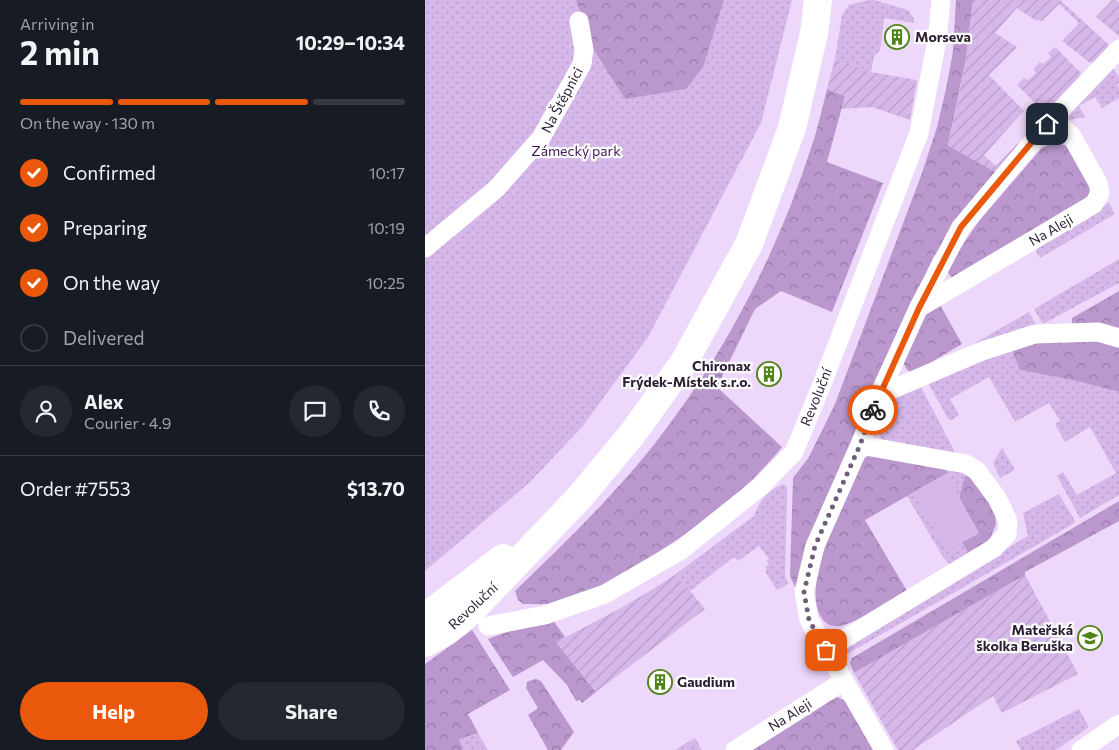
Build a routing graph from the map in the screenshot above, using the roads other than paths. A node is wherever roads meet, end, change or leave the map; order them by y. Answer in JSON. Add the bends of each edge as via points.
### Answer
{"nodes":[{"id":1,"x":818,"y":0,"type":"edge"},
{"id":2,"x":941,"y":0,"type":"edge"},
{"id":3,"x":579,"y":21,"type":"dead end"},
{"id":4,"x":1119,"y":49,"type":"edge"},
{"id":5,"x":1052,"y":119,"type":"junction"},
{"id":6,"x":425,"y":248,"type":"edge"},
{"id":7,"x":919,"y":308,"type":"junction"},
{"id":8,"x":1119,"y":338,"type":"edge"},
{"id":9,"x":879,"y":395,"type":"junction"},
{"id":10,"x":860,"y":445,"type":"junction"},
{"id":11,"x":488,"y":626,"type":"dead end"},
{"id":12,"x":432,"y":630,"type":"edge"},
{"id":13,"x":425,"y":648,"type":"edge"},
{"id":14,"x":826,"y":650,"type":"junction"},
{"id":15,"x":844,"y":681,"type":"junction"},
{"id":16,"x":1119,"y":724,"type":"edge"},
{"id":17,"x":735,"y":750,"type":"edge"},
{"id":18,"x":884,"y":750,"type":"edge"},
{"id":19,"x":1081,"y":750,"type":"edge"}],
"edges":[{"from":1,"to":12,"type":"main road","name":"Revoluční","via":[[814,33],[792,128],[749,244],[684,362],[633,433],[579,498],[471,611]]},
{"from":2,"to":11,"type":"street","name":"Revoluční","via":[[937,40],[919,133],[794,452],[761,486],[681,550],[605,594],[545,615]]},
{"from":3,"to":6,"type":"street","name":"Na Štěpnici","via":[[584,50],[582,64],[541,138],[496,189]]},
{"from":4,"to":5,"type":"street"},
{"from":5,"to":7,"type":"street","via":[[961,227]]},
{"from":5,"to":7,"type":"street","name":"Na Aleji","via":[[1071,135],[1098,183],[1099,194],[1094,204]]},
{"from":7,"to":9,"type":"street"},
{"from":8,"to":9,"type":"street","via":[[1098,332],[1035,334],[982,351]]},
{"from":9,"to":10,"type":"street"},
{"from":10,"to":14,"type":"street","via":[[815,546],[804,592],[809,620]]},
{"from":10,"to":14,"type":"street","via":[[972,467],[997,498],[1008,521],[1007,534],[994,548]]},
{"from":12,"to":13,"type":"main road","name":"Revoluční"},
{"from":14,"to":15,"type":"street"},
{"from":15,"to":17,"type":"street","name":"Na Aleji"},
{"from":15,"to":18,"type":"street"},
{"from":16,"to":19,"type":"street"}]}
